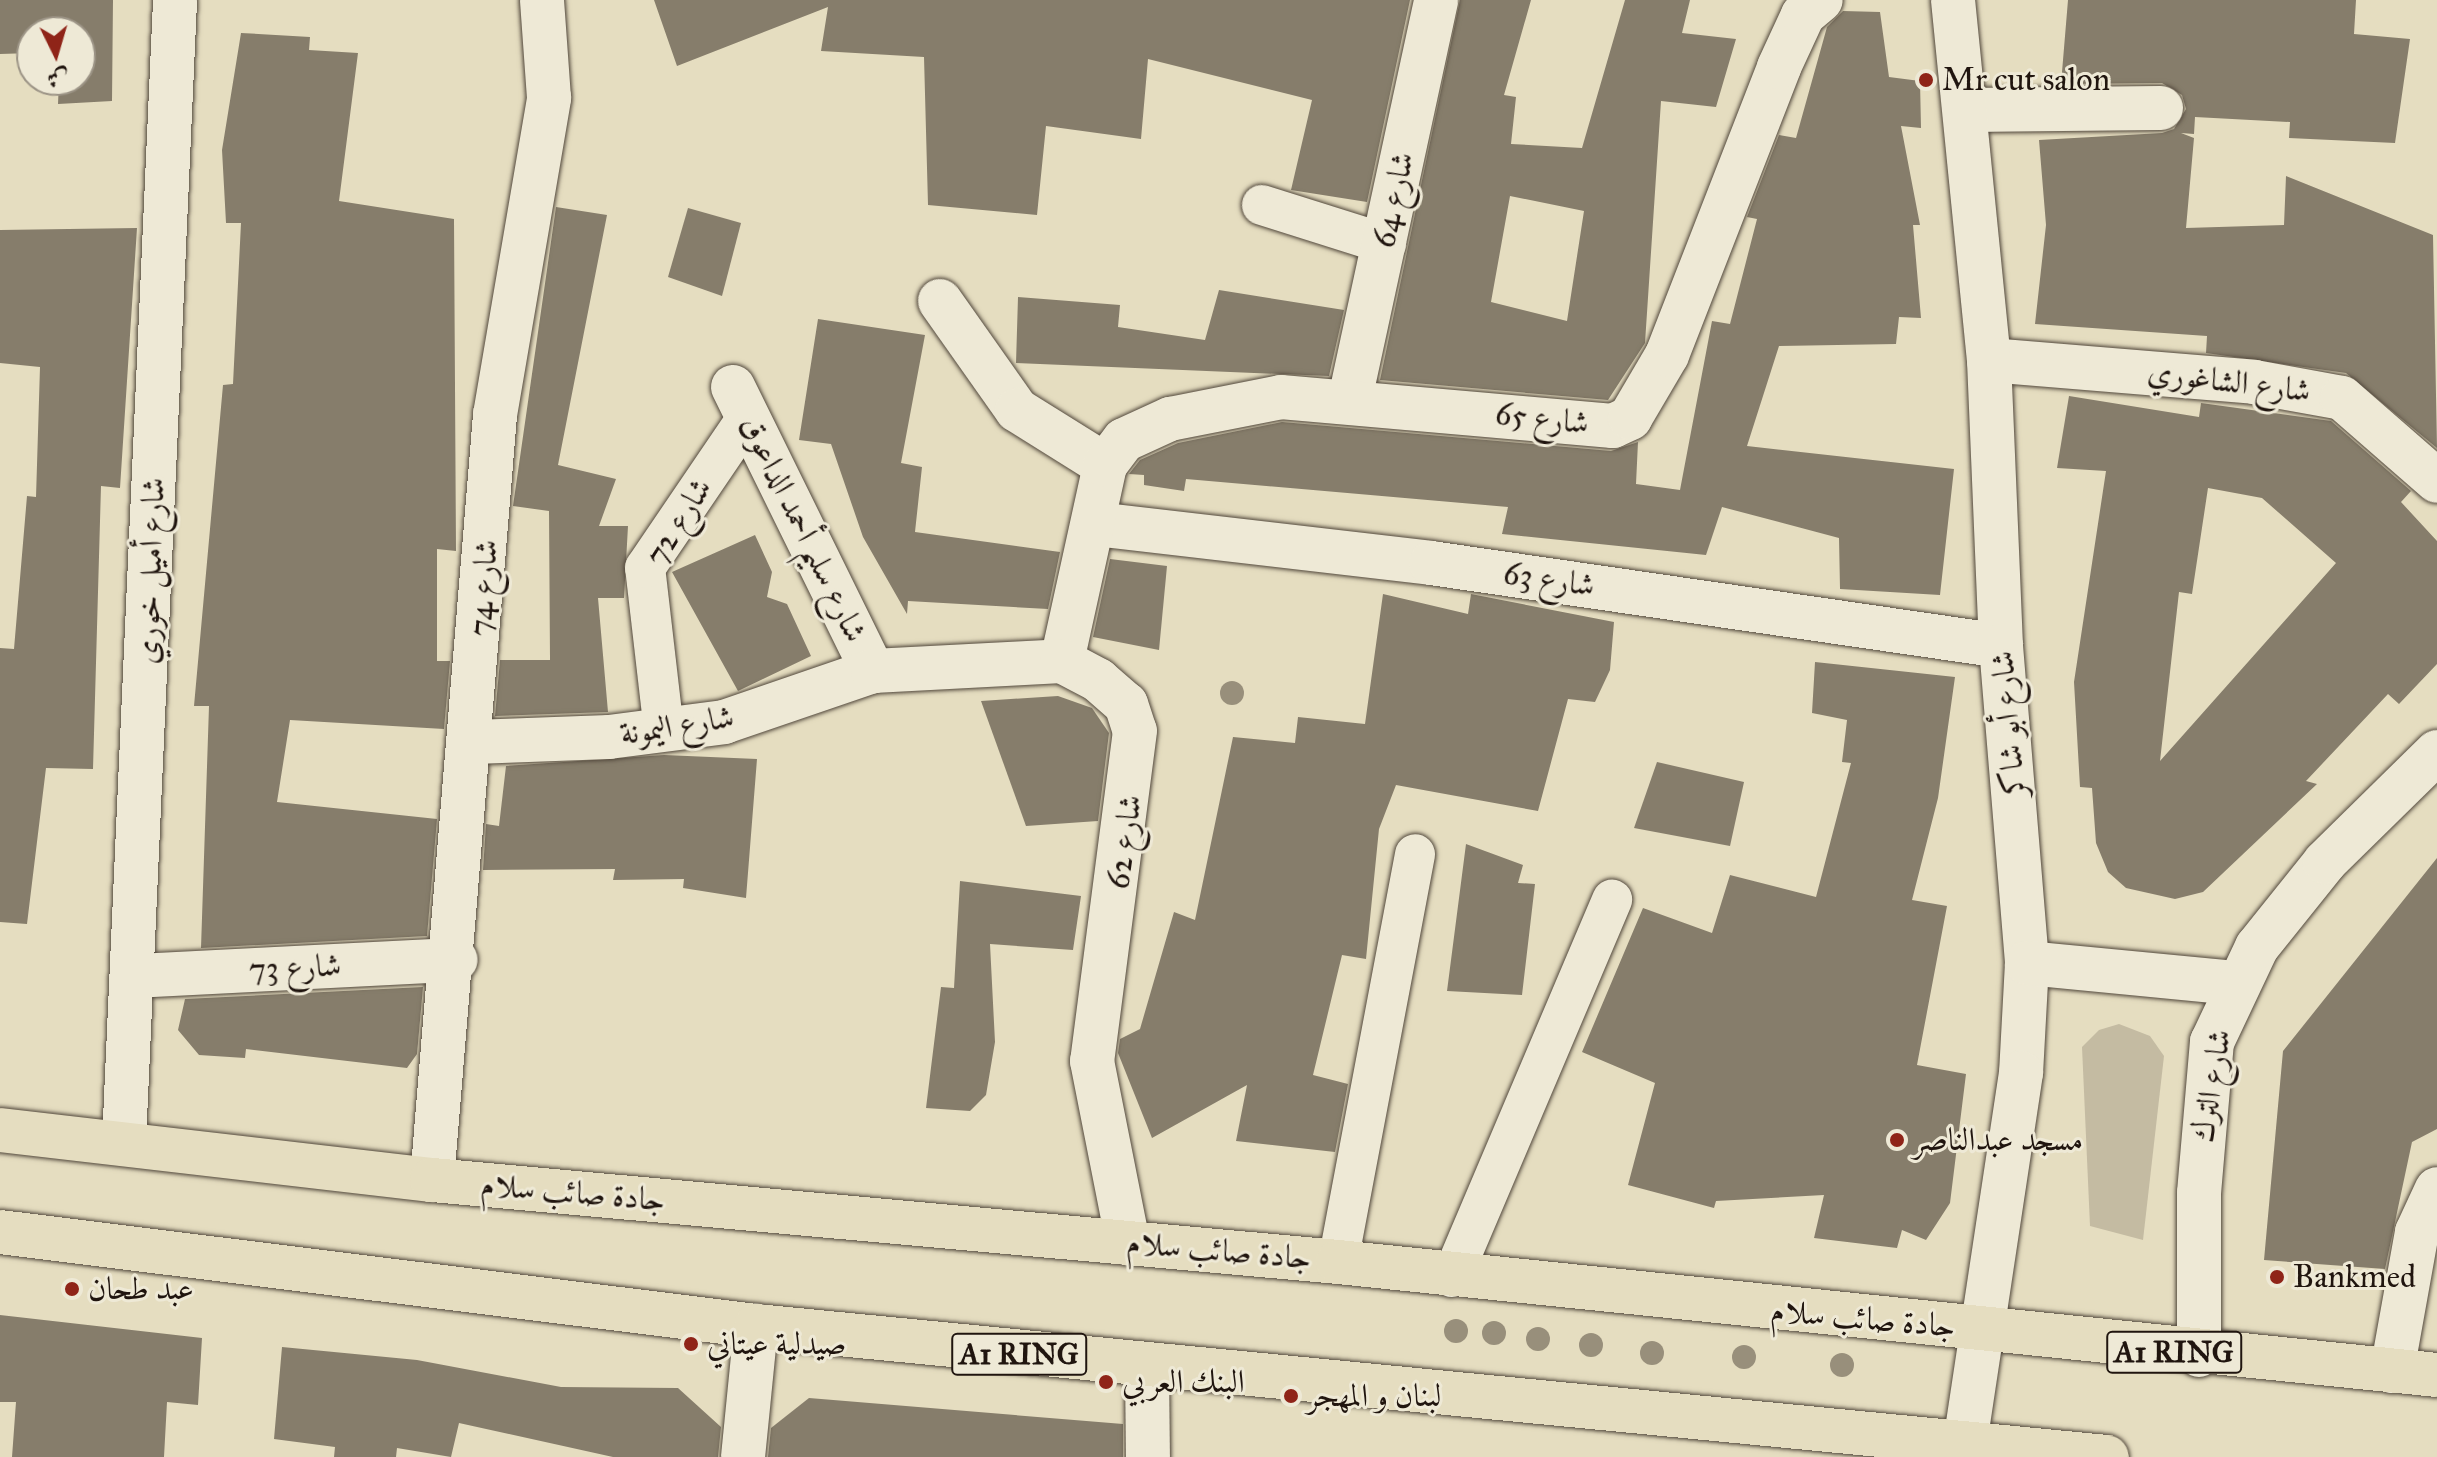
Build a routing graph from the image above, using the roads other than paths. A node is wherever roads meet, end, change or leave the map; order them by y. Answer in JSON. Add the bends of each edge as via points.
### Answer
{"nodes":[{"id":1,"x":175,"y":0,"type":"edge"},
{"id":2,"x":542,"y":0,"type":"edge"},
{"id":3,"x":1436,"y":0,"type":"edge"},
{"id":4,"x":1821,"y":0,"type":"edge"},
{"id":5,"x":1953,"y":0,"type":"edge"},
{"id":6,"x":2161,"y":108,"type":"dead end"},
{"id":7,"x":1966,"y":110,"type":"junction"},
{"id":8,"x":1262,"y":205,"type":"dead end"},
{"id":9,"x":1386,"y":244,"type":"junction"},
{"id":10,"x":940,"y":301,"type":"dead end"},
{"id":11,"x":1989,"y":360,"type":"junction"},
{"id":12,"x":1350,"y":399,"type":"junction"},
{"id":13,"x":740,"y":403,"type":"joint"},
{"id":14,"x":1105,"y":465,"type":"junction"},
{"id":15,"x":2437,"y":481,"type":"edge"},
{"id":16,"x":1095,"y":524,"type":"junction"},
{"id":17,"x":2001,"y":646,"type":"junction"},
{"id":18,"x":1062,"y":661,"type":"junction"},
{"id":19,"x":873,"y":671,"type":"junction"},
{"id":20,"x":664,"y":731,"type":"junction"},
{"id":21,"x":474,"y":742,"type":"junction"},
{"id":22,"x":2437,"y":752,"type":"edge"},
{"id":23,"x":1415,"y":854,"type":"dead end"},
{"id":24,"x":1612,"y":900,"type":"dead end"},
{"id":25,"x":456,"y":960,"type":"junction"},
{"id":26,"x":2027,"y":963,"type":"junction"},
{"id":27,"x":135,"y":976,"type":"junction"},
{"id":28,"x":2236,"y":983,"type":"junction"},
{"id":29,"x":0,"y":1122,"type":"edge"},
{"id":30,"x":0,"y":1130,"type":"edge"},
{"id":31,"x":124,"y":1142,"type":"junction"},
{"id":32,"x":432,"y":1180,"type":"junction"},
{"id":33,"x":2437,"y":1189,"type":"edge"},
{"id":34,"x":0,"y":1232,"type":"edge"},
{"id":35,"x":0,"y":1243,"type":"edge"},
{"id":36,"x":1128,"y":1243,"type":"junction"},
{"id":37,"x":75,"y":1244,"type":"junction"},
{"id":38,"x":1338,"y":1262,"type":"junction"},
{"id":39,"x":1452,"y":1277,"type":"junction"},
{"id":40,"x":756,"y":1326,"type":"junction"},
{"id":41,"x":1980,"y":1330,"type":"junction"},
{"id":42,"x":2199,"y":1355,"type":"junction"},
{"id":43,"x":1147,"y":1367,"type":"junction"},
{"id":44,"x":2392,"y":1371,"type":"junction"},
{"id":45,"x":2437,"y":1375,"type":"edge"},
{"id":46,"x":1944,"y":1448,"type":"edge"},
{"id":47,"x":743,"y":1457,"type":"edge"},
{"id":48,"x":1148,"y":1457,"type":"edge"},
{"id":49,"x":2107,"y":1457,"type":"edge"}],
"edges":[{"from":1,"to":27,"type":"street","name":"شارع أميل خوري"},
{"from":2,"to":21,"type":"street","name":"شارع 74","via":[[549,98],[495,415]]},
{"from":3,"to":9,"type":"street","name":"شارع 64"},
{"from":4,"to":12,"type":"street","name":"شارع 65","via":[[1803,15],[1779,67],[1667,355],[1630,418],[1613,426]]},
{"from":5,"to":7,"type":"street","name":"شارع أبو شاكر"},
{"from":6,"to":7,"type":"street"},
{"from":7,"to":11,"type":"street","name":"شارع أبو شاكر"},
{"from":8,"to":9,"type":"street"},
{"from":9,"to":12,"type":"street","name":"شارع 64"},
{"from":10,"to":14,"type":"street","via":[[1017,410]]},
{"from":11,"to":15,"type":"street","name":"شارع الشاغوري","via":[[2254,382],[2342,398]]},
{"from":11,"to":17,"type":"street","name":"شارع أبو شاكر"},
{"from":12,"to":14,"type":"street","name":"شارع 65","via":[[1281,397],[1214,406],[1124,440]]},
{"from":13,"to":19,"type":"street","name":"شارع سليم أحمد الداعوق"},
{"from":13,"to":20,"type":"street","name":"شارع 72","via":[[645,568]]},
{"from":14,"to":16,"type":"street"},
{"from":16,"to":17,"type":"street","name":"شارع 63","via":[[1431,563]]},
{"from":16,"to":18,"type":"street"},
{"from":17,"to":26,"type":"street","name":"شارع أبو شاكر"},
{"from":18,"to":19,"type":"street"},
{"from":18,"to":36,"type":"street","name":"شارع 62","via":[[1126,704],[1135,731],[1092,1061]]},
{"from":19,"to":20,"type":"street","name":"شارع اليمونة","via":[[770,710]]},
{"from":20,"to":21,"type":"street","name":"شارع اليمونة"},
{"from":21,"to":25,"type":"street","name":"شارع 74"},
{"from":22,"to":28,"type":"street","name":"شارع الترك","via":[[2325,862]]},
{"from":23,"to":38,"type":"street"},
{"from":24,"to":39,"type":"street"},
{"from":25,"to":27,"type":"street","name":"شارع 73"},
{"from":25,"to":32,"type":"street","name":"شارع 74"},
{"from":26,"to":28,"type":"street"},
{"from":26,"to":41,"type":"street","name":"شارع أبو شاكر","via":[[2020,1088]]},
{"from":27,"to":31,"type":"street","name":"شارع أميل خوري"},
{"from":28,"to":42,"type":"street","name":"شارع الترك","via":[[2212,1042],[2203,1107]]},
{"from":29,"to":31,"type":"highway"},
{"from":30,"to":31,"type":"highway","name":"جادة صائب سلام","number":"A1 RING"},
{"from":31,"to":32,"type":"highway","name":"جادة صائب سلام","number":"A1 RING"},
{"from":32,"to":36,"type":"highway","name":"جادة صائب سلام","number":"A1 RING"},
{"from":33,"to":44,"type":"street","via":[[2417,1232]]},
{"from":34,"to":37,"type":"highway","number":"A1 RING"},
{"from":35,"to":37,"type":"highway"},
{"from":36,"to":38,"type":"highway","name":"جادة صائب سلام","number":"A1 RING"},
{"from":37,"to":40,"type":"highway","number":"A1 RING"},
{"from":38,"to":39,"type":"highway","name":"جادة صائب سلام","number":"A1 RING"},
{"from":39,"to":41,"type":"highway","name":"جادة صائب سلام","number":"A1 RING"},
{"from":40,"to":43,"type":"highway","number":"A1 RING"},
{"from":40,"to":47,"type":"street"},
{"from":41,"to":42,"type":"highway","name":"جادة صائب سلام","number":"A1 RING"},
{"from":41,"to":46,"type":"street","name":"شارع أبو شاكر"},
{"from":42,"to":44,"type":"highway","name":"جادة صائب سلام","number":"A1 RING"},
{"from":43,"to":46,"type":"highway","number":"A1 RING"},
{"from":43,"to":48,"type":"street"},
{"from":44,"to":45,"type":"highway","name":"جادة صائب سلام","number":"A1 RING"},
{"from":46,"to":49,"type":"highway","number":"A1 RING"}]}
